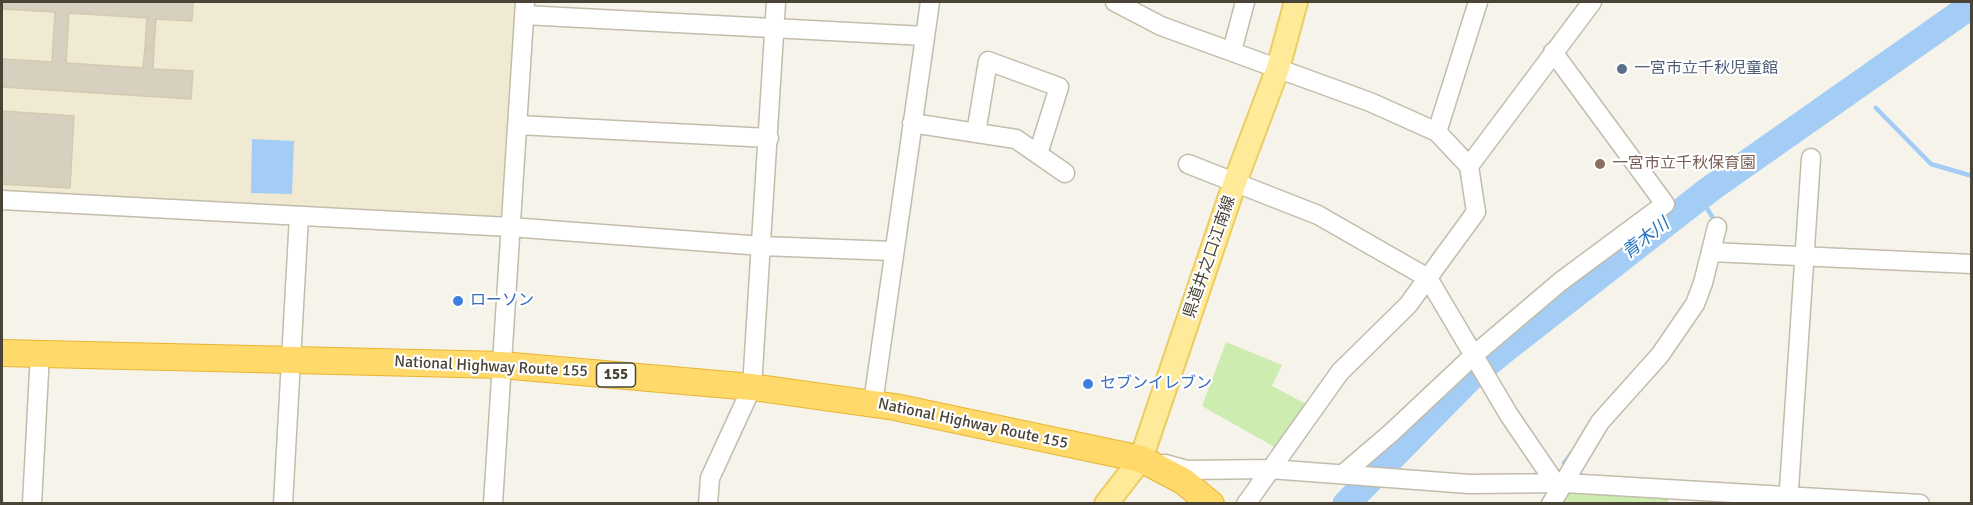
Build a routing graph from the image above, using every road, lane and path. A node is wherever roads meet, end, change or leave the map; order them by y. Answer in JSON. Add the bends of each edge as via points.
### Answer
{"nodes":[{"id":1,"x":776,"y":2,"type":"edge"},
{"id":2,"x":930,"y":2,"type":"edge"},
{"id":3,"x":1115,"y":2,"type":"edge"},
{"id":4,"x":1245,"y":2,"type":"edge"},
{"id":5,"x":1296,"y":2,"type":"edge"},
{"id":6,"x":1478,"y":2,"type":"edge"},
{"id":7,"x":1592,"y":2,"type":"edge"},
{"id":8,"x":524,"y":8,"type":"edge"},
{"id":9,"x":775,"y":28,"type":"junction"},
{"id":10,"x":925,"y":36,"type":"junction"},
{"id":11,"x":1232,"y":51,"type":"junction"},
{"id":12,"x":1553,"y":52,"type":"junction"},
{"id":13,"x":1278,"y":68,"type":"junction"},
{"id":14,"x":912,"y":123,"type":"junction"},
{"id":15,"x":518,"y":125,"type":"junction"},
{"id":16,"x":1437,"y":132,"type":"junction"},
{"id":17,"x":976,"y":133,"type":"junction"},
{"id":18,"x":769,"y":138,"type":"junction"},
{"id":19,"x":1038,"y":154,"type":"junction"},
{"id":20,"x":1812,"y":158,"type":"dead end"},
{"id":21,"x":1188,"y":164,"type":"dead end"},
{"id":22,"x":1469,"y":166,"type":"junction"},
{"id":23,"x":1065,"y":173,"type":"dead end"},
{"id":24,"x":1236,"y":182,"type":"junction"},
{"id":25,"x":2,"y":200,"type":"edge"},
{"id":26,"x":299,"y":216,"type":"junction"},
{"id":27,"x":510,"y":226,"type":"junction"},
{"id":28,"x":1717,"y":227,"type":"dead end"},
{"id":29,"x":762,"y":246,"type":"junction"},
{"id":30,"x":893,"y":251,"type":"junction"},
{"id":31,"x":1711,"y":252,"type":"junction"},
{"id":32,"x":1806,"y":255,"type":"junction"},
{"id":33,"x":1971,"y":264,"type":"edge"},
{"id":34,"x":1428,"y":278,"type":"junction"},
{"id":35,"x":2,"y":353,"type":"edge"},
{"id":36,"x":40,"y":353,"type":"junction"},
{"id":37,"x":1474,"y":355,"type":"junction"},
{"id":38,"x":291,"y":359,"type":"junction"},
{"id":39,"x":501,"y":365,"type":"junction"},
{"id":40,"x":752,"y":387,"type":"junction"},
{"id":41,"x":873,"y":403,"type":"junction"},
{"id":42,"x":1141,"y":459,"type":"junction"},
{"id":43,"x":1270,"y":469,"type":"junction"},
{"id":44,"x":1347,"y":475,"type":"junction"},
{"id":45,"x":1561,"y":483,"type":"junction"},
{"id":46,"x":1668,"y":496,"type":"edge"},
{"id":47,"x":1789,"y":500,"type":"edge"},
{"id":48,"x":32,"y":504,"type":"edge"},
{"id":49,"x":284,"y":504,"type":"edge"},
{"id":50,"x":493,"y":504,"type":"edge"},
{"id":51,"x":708,"y":504,"type":"edge"},
{"id":52,"x":1106,"y":504,"type":"edge"},
{"id":53,"x":1211,"y":504,"type":"edge"},
{"id":54,"x":1246,"y":504,"type":"edge"},
{"id":55,"x":1551,"y":504,"type":"edge"},
{"id":56,"x":1920,"y":504,"type":"edge"}],
"edges":[{"from":1,"to":9,"type":"street"},
{"from":2,"to":10,"type":"street"},
{"from":3,"to":11,"type":"street","via":[[1161,26]]},
{"from":4,"to":11,"type":"street"},
{"from":5,"to":13,"type":"main road","name":"県道井之口江南線"},
{"from":6,"to":16,"type":"street"},
{"from":7,"to":12,"type":"street"},
{"from":8,"to":9,"type":"street"},
{"from":8,"to":15,"type":"street"},
{"from":9,"to":10,"type":"street"},
{"from":9,"to":18,"type":"street"},
{"from":10,"to":14,"type":"street"},
{"from":11,"to":13,"type":"street"},
{"from":12,"to":22,"type":"street"},
{"from":12,"to":37,"type":"street","via":[[1665,204],[1560,282]]},
{"from":13,"to":16,"type":"street","via":[[1371,102]]},
{"from":13,"to":24,"type":"main road","name":"県道井之口江南線"},
{"from":14,"to":17,"type":"street"},
{"from":14,"to":30,"type":"street"},
{"from":15,"to":18,"type":"street"},
{"from":15,"to":27,"type":"street"},
{"from":16,"to":22,"type":"street"},
{"from":17,"to":19,"type":"street","via":[[1017,139]]},
{"from":17,"to":19,"type":"street","via":[[988,61],[1059,87]]},
{"from":18,"to":29,"type":"street"},
{"from":19,"to":23,"type":"street"},
{"from":20,"to":32,"type":"street"},
{"from":21,"to":24,"type":"street"},
{"from":22,"to":34,"type":"street","via":[[1476,212]]},
{"from":24,"to":34,"type":"street","via":[[1318,215]]},
{"from":24,"to":42,"type":"main road","name":"県道井之口江南線"},
{"from":25,"to":26,"type":"street"},
{"from":26,"to":27,"type":"street"},
{"from":26,"to":38,"type":"street"},
{"from":27,"to":29,"type":"street"},
{"from":27,"to":39,"type":"street"},
{"from":28,"to":31,"type":"street"},
{"from":29,"to":30,"type":"street"},
{"from":29,"to":40,"type":"street"},
{"from":30,"to":41,"type":"street"},
{"from":31,"to":32,"type":"street"},
{"from":31,"to":45,"type":"street","via":[[1695,304],[1660,355],[1600,422]]},
{"from":32,"to":33,"type":"street"},
{"from":32,"to":47,"type":"street"},
{"from":34,"to":37,"type":"street"},
{"from":34,"to":43,"type":"street","via":[[1408,305],[1340,372]]},
{"from":35,"to":36,"type":"highway","name":"National Highway Route 155","number":"155"},
{"from":36,"to":38,"type":"highway","name":"National Highway Route 155","number":"155"},
{"from":36,"to":48,"type":"street"},
{"from":37,"to":44,"type":"street"},
{"from":37,"to":45,"type":"street","via":[[1509,415]]},
{"from":38,"to":39,"type":"highway","name":"National Highway Route 155","number":"155"},
{"from":38,"to":49,"type":"street"},
{"from":39,"to":40,"type":"highway","name":"National Highway Route 155","number":"155"},
{"from":39,"to":50,"type":"street"},
{"from":40,"to":41,"type":"highway","name":"National Highway Route 155","number":"155"},
{"from":40,"to":51,"type":"street","via":[[710,478]]},
{"from":41,"to":42,"type":"highway","name":"National Highway Route 155","number":"155"},
{"from":42,"to":43,"type":"street","via":[[1187,470]]},
{"from":42,"to":52,"type":"main road","name":"県道井之口江南線"},
{"from":42,"to":53,"type":"highway","name":"National Highway Route 155","number":"155","via":[[1183,481]]},
{"from":43,"to":44,"type":"street"},
{"from":43,"to":54,"type":"street"},
{"from":44,"to":45,"type":"street","via":[[1469,484]]},
{"from":45,"to":46,"type":"street"},
{"from":45,"to":55,"type":"street"},
{"from":46,"to":47,"type":"street"},
{"from":47,"to":56,"type":"street"}]}
